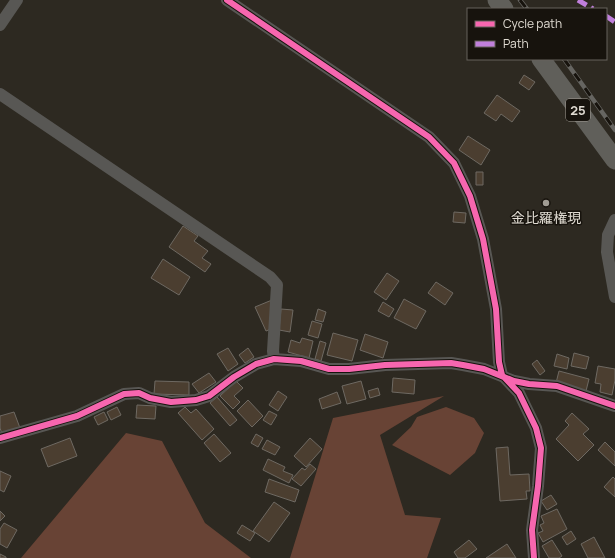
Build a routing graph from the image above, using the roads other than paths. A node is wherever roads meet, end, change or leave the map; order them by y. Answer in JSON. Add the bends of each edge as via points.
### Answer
{"nodes":[{"id":1,"x":17,"y":0,"type":"edge"},
{"id":2,"x":227,"y":0,"type":"edge"},
{"id":3,"x":497,"y":0,"type":"edge"},
{"id":4,"x":503,"y":8,"type":"edge"},
{"id":5,"x":0,"y":25,"type":"edge"},
{"id":6,"x":542,"y":60,"type":"edge"},
{"id":7,"x":0,"y":94,"type":"edge"},
{"id":8,"x":615,"y":160,"type":"edge"},
{"id":9,"x":615,"y":220,"type":"edge"},
{"id":10,"x":615,"y":297,"type":"edge"},
{"id":11,"x":274,"y":360,"type":"junction"},
{"id":12,"x":502,"y":375,"type":"junction"},
{"id":13,"x":615,"y":406,"type":"edge"},
{"id":14,"x":0,"y":438,"type":"edge"},
{"id":15,"x":534,"y":558,"type":"edge"}],
"edges":[{"from":1,"to":5,"type":"street"},
{"from":2,"to":12,"type":"street","via":[[429,137],[454,163],[470,196],[483,239],[496,309]]},
{"from":3,"to":4,"type":"main road"},
{"from":6,"to":8,"type":"main road","number":"25"},
{"from":7,"to":11,"type":"street","via":[[270,277],[277,285]]},
{"from":9,"to":10,"type":"street","via":[[608,235],[607,252]]},
{"from":11,"to":12,"type":"street","via":[[300,361],[329,369],[451,363]]},
{"from":11,"to":14,"type":"street","via":[[256,364],[209,396],[196,400],[171,402],[139,393],[124,394],[77,416]]},
{"from":12,"to":13,"type":"street","via":[[529,384],[557,386]]},
{"from":12,"to":15,"type":"street","via":[[519,393],[536,428],[541,448],[532,530]]}]}
